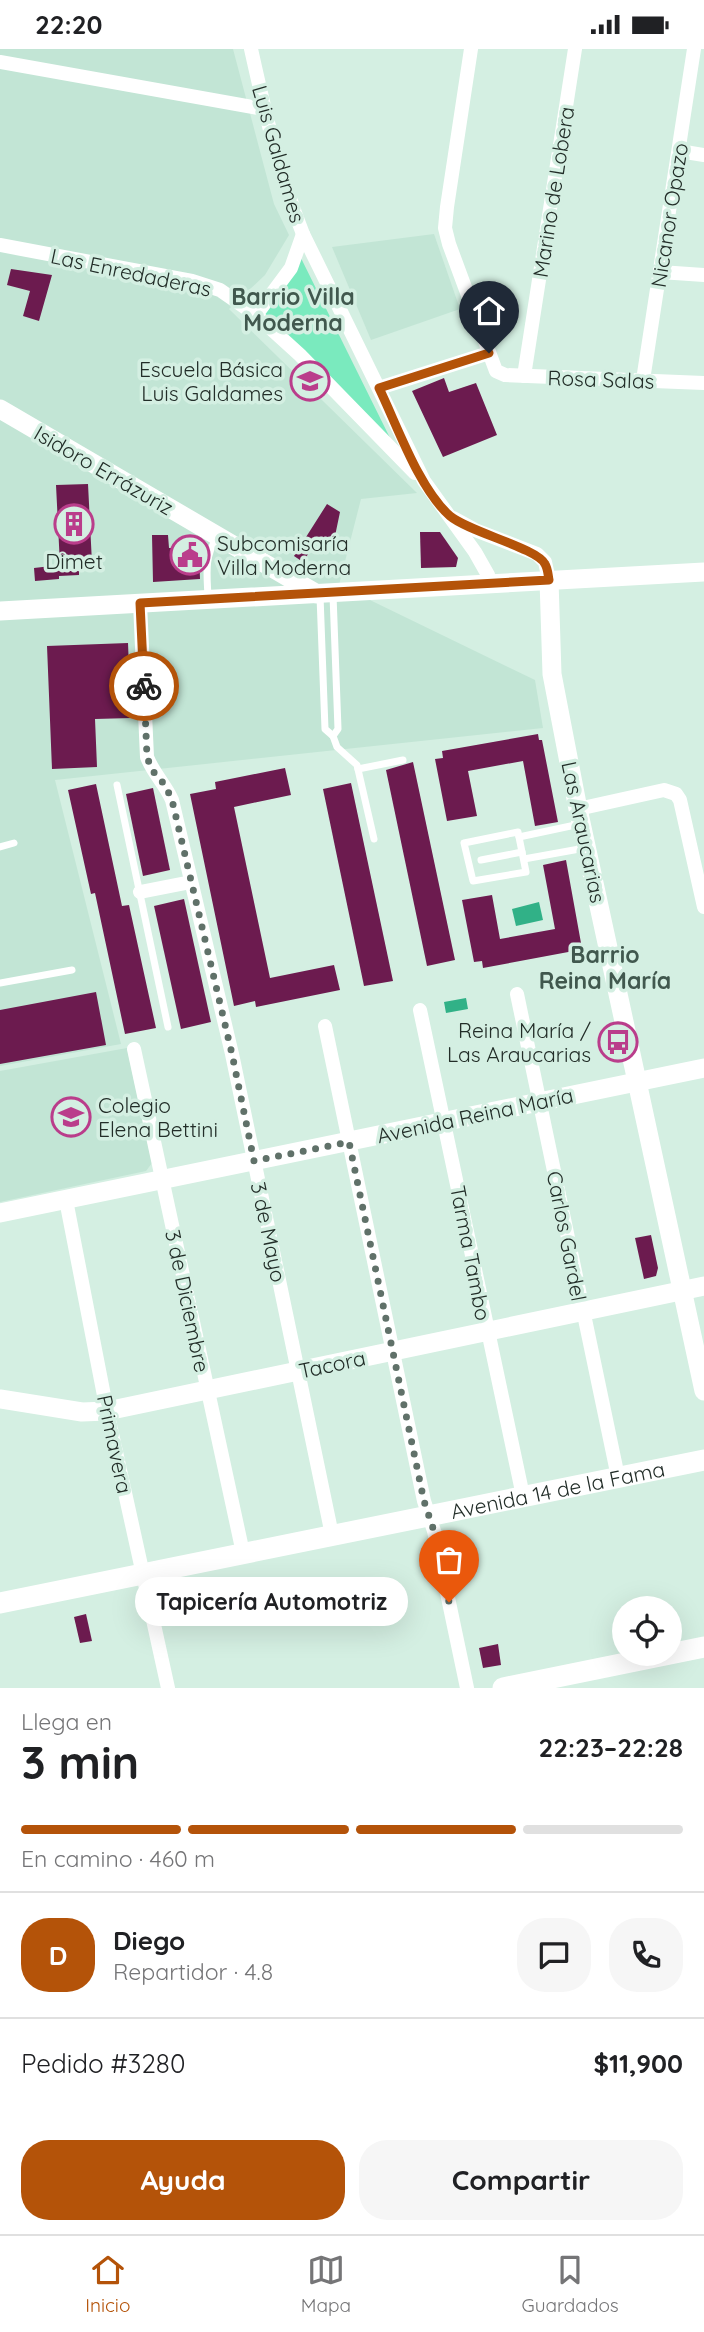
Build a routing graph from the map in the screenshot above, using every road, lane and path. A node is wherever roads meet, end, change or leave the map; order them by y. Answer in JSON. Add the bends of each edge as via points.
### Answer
{"nodes":[{"id":1,"x":251,"y":49,"type":"edge"},
{"id":2,"x":471,"y":49,"type":"edge"},
{"id":3,"x":575,"y":49,"type":"edge"},
{"id":4,"x":694,"y":49,"type":"edge"},
{"id":5,"x":0,"y":61,"type":"edge"},
{"id":6,"x":264,"y":109,"type":"junction"},
{"id":7,"x":679,"y":151,"type":"junction"},
{"id":8,"x":704,"y":155,"type":"edge"},
{"id":9,"x":303,"y":233,"type":"junction"},
{"id":10,"x":0,"y":245,"type":"edge"},
{"id":11,"x":660,"y":272,"type":"junction"},
{"id":12,"x":704,"y":275,"type":"edge"},
{"id":13,"x":256,"y":315,"type":"junction"},
{"id":14,"x":489,"y":353,"type":"junction"},
{"id":15,"x":524,"y":376,"type":"junction"},
{"id":16,"x":643,"y":380,"type":"junction"},
{"id":17,"x":704,"y":383,"type":"edge"},
{"id":18,"x":379,"y":388,"type":"junction"},
{"id":19,"x":0,"y":409,"type":"edge"},
{"id":20,"x":424,"y":481,"type":"junction"},
{"id":21,"x":450,"y":516,"type":"junction"},
{"id":22,"x":218,"y":537,"type":"junction"},
{"id":23,"x":270,"y":568,"type":"junction"},
{"id":24,"x":704,"y":572,"type":"edge"},
{"id":25,"x":549,"y":580,"type":"junction"},
{"id":26,"x":490,"y":583,"type":"junction"},
{"id":27,"x":324,"y":594,"type":"junction"},
{"id":28,"x":268,"y":597,"type":"junction"},
{"id":29,"x":208,"y":600,"type":"junction"},
{"id":30,"x":140,"y":603,"type":"junction"},
{"id":31,"x":0,"y":611,"type":"edge"},
{"id":32,"x":333,"y":736,"type":"junction"},
{"id":33,"x":403,"y":760,"type":"dead end"},
{"id":34,"x":358,"y":769,"type":"junction"},
{"id":35,"x":117,"y":785,"type":"dead end"},
{"id":36,"x":579,"y":817,"type":"junction"},
{"id":37,"x":519,"y":837,"type":"junction"},
{"id":38,"x":374,"y":839,"type":"dead end"},
{"id":39,"x":14,"y":843,"type":"dead end"},
{"id":40,"x":0,"y":847,"type":"edge"},
{"id":41,"x":586,"y":847,"type":"junction"},
{"id":42,"x":523,"y":855,"type":"junction"},
{"id":43,"x":481,"y":860,"type":"dead end"},
{"id":44,"x":191,"y":881,"type":"junction"},
{"id":45,"x":140,"y":892,"type":"junction"},
{"id":46,"x":704,"y":907,"type":"edge"},
{"id":47,"x":72,"y":970,"type":"dead end"},
{"id":48,"x":0,"y":983,"type":"edge"},
{"id":49,"x":517,"y":994,"type":"dead end"},
{"id":50,"x":419,"y":1010,"type":"dead end"},
{"id":51,"x":325,"y":1025,"type":"dead end"},
{"id":52,"x":168,"y":1027,"type":"dead end"},
{"id":53,"x":134,"y":1049,"type":"dead end"},
{"id":54,"x":704,"y":1068,"type":"edge"},
{"id":55,"x":638,"y":1082,"type":"junction"},
{"id":56,"x":540,"y":1102,"type":"junction"},
{"id":57,"x":445,"y":1122,"type":"junction"},
{"id":58,"x":349,"y":1142,"type":"junction"},
{"id":59,"x":254,"y":1161,"type":"junction"},
{"id":60,"x":162,"y":1180,"type":"junction"},
{"id":61,"x":65,"y":1200,"type":"junction"},
{"id":62,"x":0,"y":1213,"type":"edge"},
{"id":63,"x":704,"y":1286,"type":"edge"},
{"id":64,"x":683,"y":1291,"type":"junction"},
{"id":65,"x":582,"y":1312,"type":"junction"},
{"id":66,"x":487,"y":1332,"type":"junction"},
{"id":67,"x":393,"y":1352,"type":"junction"},
{"id":68,"x":298,"y":1372,"type":"junction"},
{"id":69,"x":206,"y":1391,"type":"junction"},
{"id":70,"x":704,"y":1391,"type":"edge"},
{"id":71,"x":0,"y":1399,"type":"edge"},
{"id":72,"x":107,"y":1411,"type":"junction"},
{"id":73,"x":704,"y":1459,"type":"edge"},
{"id":74,"x":618,"y":1477,"type":"junction"},
{"id":75,"x":523,"y":1496,"type":"junction"},
{"id":76,"x":429,"y":1515,"type":"junction"},
{"id":77,"x":331,"y":1535,"type":"junction"},
{"id":78,"x":243,"y":1553,"type":"junction"},
{"id":79,"x":143,"y":1574,"type":"junction"},
{"id":80,"x":0,"y":1603,"type":"edge"},
{"id":81,"x":704,"y":1647,"type":"edge"},
{"id":82,"x":168,"y":1688,"type":"edge"},
{"id":83,"x":467,"y":1688,"type":"edge"},
{"id":84,"x":503,"y":1688,"type":"edge"}],
"edges":[{"from":1,"to":6,"type":"street","name":"Luis Galdames"},
{"from":2,"to":14,"type":"street","via":[[445,228]]},
{"from":3,"to":15,"type":"street","name":"Marino de Lobera"},
{"from":4,"to":7,"type":"street","name":"Nicanor Opazo"},
{"from":5,"to":6,"type":"street"},
{"from":6,"to":9,"type":"street","name":"Luis Galdames"},
{"from":7,"to":8,"type":"street"},
{"from":7,"to":11,"type":"street","name":"Nicanor Opazo"},
{"from":9,"to":13,"type":"street","via":[[291,268]]},
{"from":9,"to":18,"type":"street","name":"Luis Galdames"},
{"from":10,"to":13,"type":"street","name":"Las Enredaderas","via":[[204,284],[230,295]]},
{"from":11,"to":12,"type":"street"},
{"from":11,"to":16,"type":"street","name":"Nicanor Opazo"},
{"from":13,"to":20,"type":"street","name":"Las Enredaderas"},
{"from":14,"to":15,"type":"street","name":"Rosa Salas","via":[[499,373]]},
{"from":14,"to":18,"type":"street"},
{"from":15,"to":16,"type":"street","name":"Rosa Salas"},
{"from":16,"to":17,"type":"street","name":"Rosa Salas"},
{"from":18,"to":20,"type":"street","name":"Luis Galdames"},
{"from":19,"to":22,"type":"street","name":"Isidoro Errázuriz"},
{"from":20,"to":21,"type":"street","name":"Luis Galdames"},
{"from":21,"to":25,"type":"street","name":"Luis Galdames","via":[[537,555],[545,562]]},
{"from":21,"to":26,"type":"street","name":"Luis Galdames"},
{"from":22,"to":23,"type":"street","name":"Isidoro Errázuriz"},
{"from":22,"to":29,"type":"lane","via":[[207,563]]},
{"from":23,"to":27,"type":"street","name":"Isidoro Errázuriz"},
{"from":23,"to":28,"type":"street","via":[[277,581]]},
{"from":24,"to":25,"type":"street"},
{"from":25,"to":26,"type":"street"},
{"from":25,"to":36,"type":"street","name":"Las Araucarias","via":[[552,674]]},
{"from":26,"to":27,"type":"street"},
{"from":27,"to":28,"type":"street"},
{"from":27,"to":32,"type":"lane","via":[[338,729]]},
{"from":27,"to":32,"type":"lane","via":[[324,729]]},
{"from":28,"to":29,"type":"street"},
{"from":29,"to":30,"type":"street"},
{"from":30,"to":31,"type":"street"},
{"from":30,"to":44,"type":"street","name":"3 de Mayo","via":[[147,757],[172,800]]},
{"from":32,"to":34,"type":"lane"},
{"from":33,"to":34,"type":"lane"},
{"from":34,"to":38,"type":"lane"},
{"from":35,"to":45,"type":"lane"},
{"from":36,"to":37,"type":"lane"},
{"from":36,"to":41,"type":"street","name":"Las Araucarias"},
{"from":36,"to":46,"type":"street","via":[[664,790],[676,794]]},
{"from":37,"to":42,"type":"lane"},
{"from":37,"to":42,"type":"lane","via":[[518,832],[464,842],[473,881],[526,871]]},
{"from":39,"to":40,"type":"lane"},
{"from":41,"to":42,"type":"lane"},
{"from":41,"to":55,"type":"street","name":"Las Araucarias"},
{"from":42,"to":43,"type":"lane"},
{"from":44,"to":45,"type":"street"},
{"from":44,"to":59,"type":"street","name":"3 de Mayo"},
{"from":45,"to":52,"type":"lane"},
{"from":47,"to":48,"type":"lane"},
{"from":49,"to":56,"type":"street","name":"Carlos Gardel"},
{"from":50,"to":57,"type":"street","name":"Tarma Tambo"},
{"from":51,"to":58,"type":"street"},
{"from":53,"to":60,"type":"street","name":"3 de Diciembre"},
{"from":54,"to":55,"type":"street","name":"Avenida Reina María"},
{"from":55,"to":56,"type":"street","name":"Avenida Reina María"},
{"from":55,"to":64,"type":"street","name":"Las Araucarias"},
{"from":56,"to":57,"type":"street","name":"Avenida Reina María"},
{"from":56,"to":65,"type":"street","name":"Carlos Gardel"},
{"from":57,"to":58,"type":"street","name":"Avenida Reina María"},
{"from":57,"to":66,"type":"street","name":"Tarma Tambo"},
{"from":58,"to":59,"type":"street","name":"Avenida Reina María"},
{"from":58,"to":67,"type":"street"},
{"from":59,"to":60,"type":"street","name":"Avenida Reina María"},
{"from":59,"to":68,"type":"street","name":"3 de Mayo"},
{"from":60,"to":61,"type":"street","name":"Avenida Reina María"},
{"from":60,"to":69,"type":"street","name":"3 de Diciembre"},
{"from":61,"to":62,"type":"street","name":"Avenida Reina María"},
{"from":61,"to":72,"type":"street","name":"Primavera"},
{"from":63,"to":64,"type":"street","name":"Tacora"},
{"from":64,"to":65,"type":"street","name":"Tacora"},
{"from":64,"to":70,"type":"street","name":"Las Araucarias"},
{"from":65,"to":66,"type":"street","name":"Tacora"},
{"from":65,"to":74,"type":"street","name":"Carlos Gardel"},
{"from":66,"to":67,"type":"street","name":"Tacora"},
{"from":66,"to":75,"type":"street","name":"Tarma Tambo"},
{"from":67,"to":68,"type":"street","name":"Tacora"},
{"from":67,"to":76,"type":"street"},
{"from":68,"to":69,"type":"street","name":"Tacora"},
{"from":68,"to":77,"type":"street","name":"3 de Mayo"},
{"from":69,"to":72,"type":"street","name":"Tacora"},
{"from":69,"to":78,"type":"street","name":"3 de Diciembre"},
{"from":71,"to":72,"type":"street","name":"Tacora","via":[[82,1412]]},
{"from":72,"to":79,"type":"street","name":"Primavera"},
{"from":73,"to":74,"type":"main road","name":"Avenida 14 de la Fama"},
{"from":74,"to":75,"type":"main road","name":"Avenida 14 de la Fama"},
{"from":75,"to":76,"type":"main road","name":"Avenida 14 de la Fama"},
{"from":76,"to":77,"type":"main road","name":"Avenida 14 de la Fama"},
{"from":76,"to":83,"type":"street"},
{"from":77,"to":78,"type":"main road","name":"Avenida 14 de la Fama"},
{"from":78,"to":79,"type":"main road","name":"Avenida 14 de la Fama"},
{"from":79,"to":80,"type":"main road","name":"Avenida 14 de la Fama"},
{"from":79,"to":82,"type":"street","name":"Primavera"},
{"from":81,"to":84,"type":"main road"}]}
